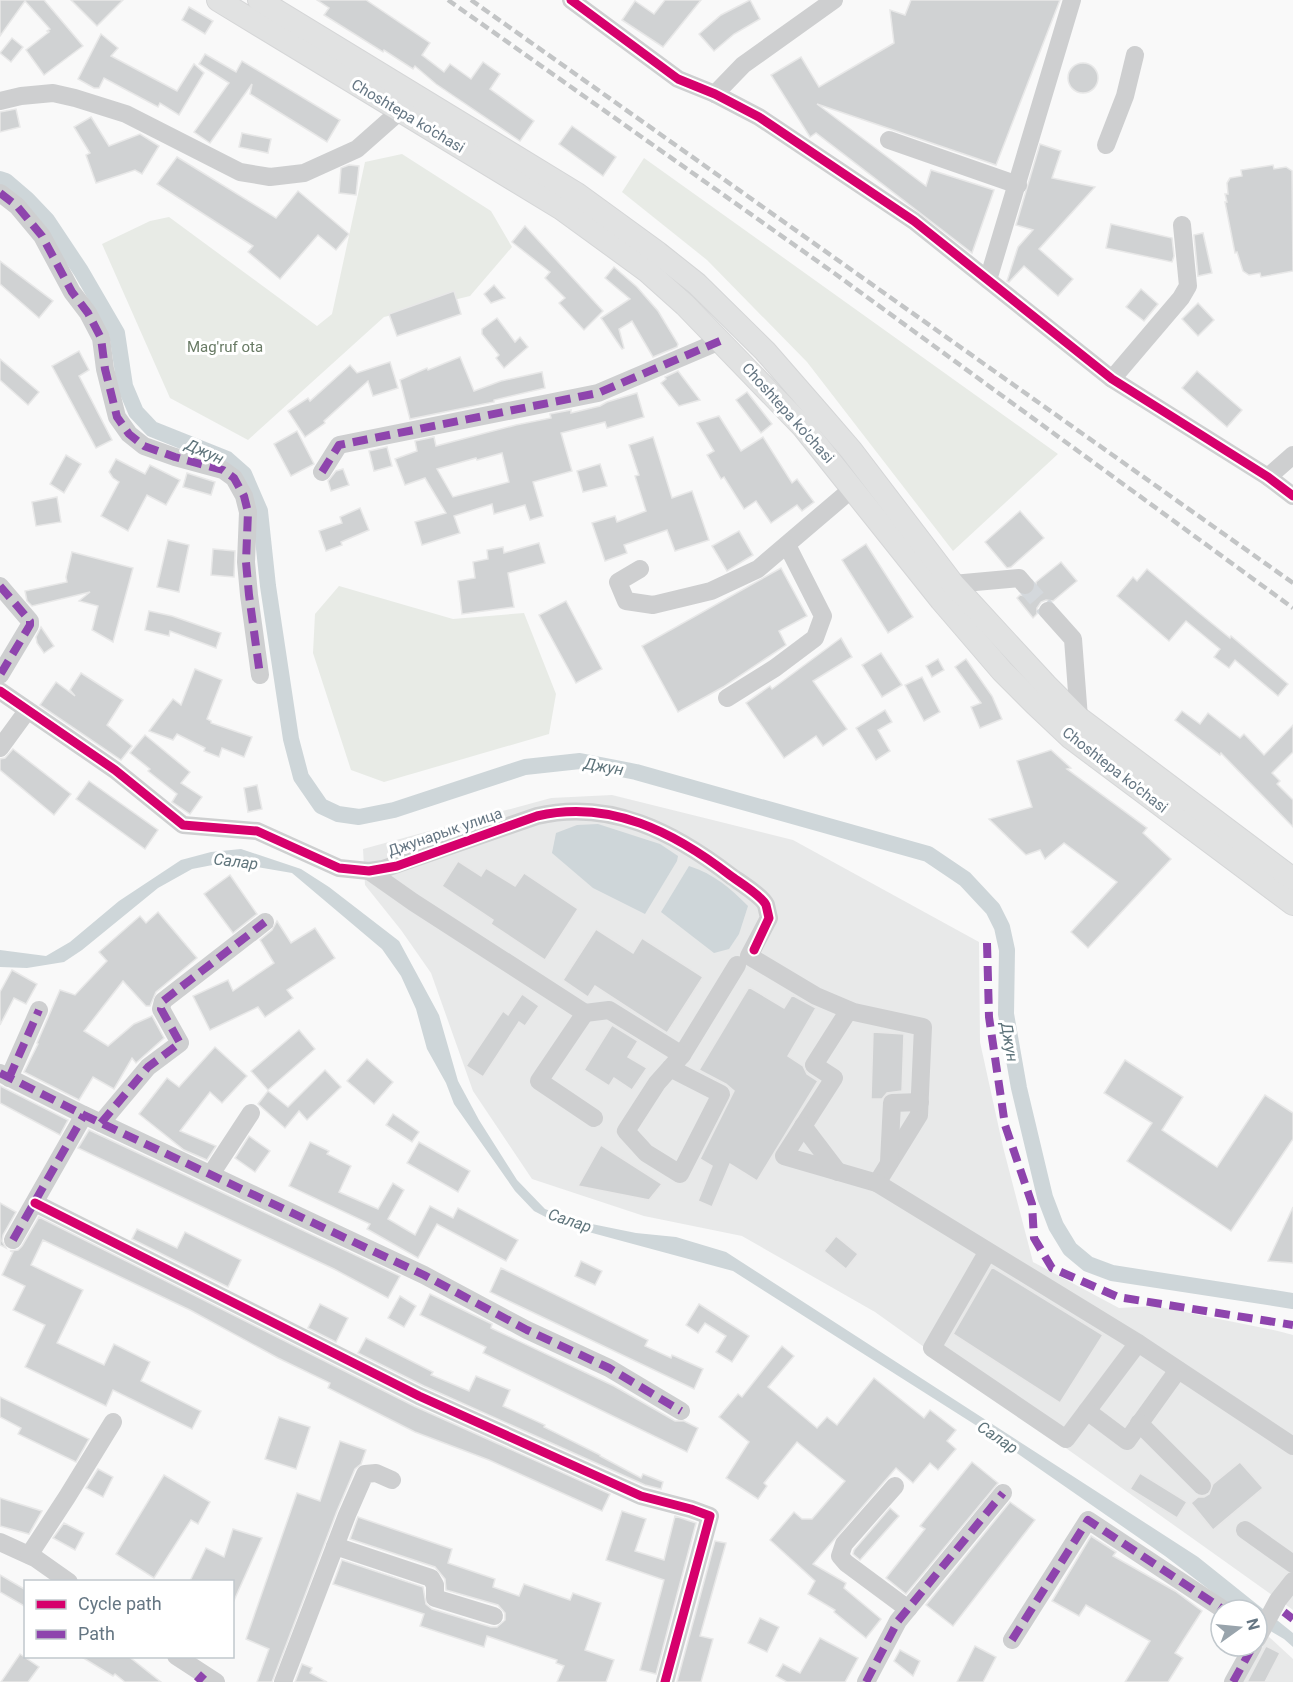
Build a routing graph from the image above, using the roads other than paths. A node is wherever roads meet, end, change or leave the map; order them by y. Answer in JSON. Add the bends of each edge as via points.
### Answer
{"nodes":[{"id":1,"x":218,"y":0,"type":"edge"},
{"id":2,"x":571,"y":0,"type":"edge"},
{"id":3,"x":834,"y":0,"type":"edge"},
{"id":4,"x":1072,"y":0,"type":"edge"},
{"id":5,"x":267,"y":14,"type":"edge"},
{"id":6,"x":1135,"y":55,"type":"dead end"},
{"id":7,"x":715,"y":94,"type":"junction"},
{"id":8,"x":0,"y":101,"type":"edge"},
{"id":9,"x":406,"y":103,"type":"junction"},
{"id":10,"x":889,"y":140,"type":"dead end"},
{"id":11,"x":1107,"y":145,"type":"dead end"},
{"id":12,"x":1018,"y":185,"type":"junction"},
{"id":13,"x":0,"y":193,"type":"edge"},
{"id":14,"x":1182,"y":225,"type":"dead end"},
{"id":15,"x":988,"y":280,"type":"junction"},
{"id":16,"x":720,"y":341,"type":"junction"},
{"id":17,"x":1112,"y":379,"type":"junction"},
{"id":18,"x":1293,"y":455,"type":"edge"},
{"id":19,"x":322,"y":472,"type":"dead end"},
{"id":20,"x":1268,"y":477,"type":"junction"},
{"id":21,"x":854,"y":488,"type":"junction"},
{"id":22,"x":1293,"y":495,"type":"edge"},
{"id":23,"x":787,"y":545,"type":"junction"},
{"id":24,"x":640,"y":569,"type":"dead end"},
{"id":25,"x":953,"y":584,"type":"junction"},
{"id":26,"x":1025,"y":585,"type":"tunnel mouth"},
{"id":27,"x":0,"y":586,"type":"edge"},
{"id":28,"x":1048,"y":611,"type":"tunnel mouth"},
{"id":29,"x":0,"y":675,"type":"edge"},
{"id":30,"x":260,"y":675,"type":"dead end"},
{"id":31,"x":0,"y":691,"type":"edge"},
{"id":32,"x":727,"y":698,"type":"dead end"},
{"id":33,"x":27,"y":711,"type":"junction"},
{"id":34,"x":1079,"y":718,"type":"junction"},
{"id":35,"x":0,"y":748,"type":"edge"},
{"id":36,"x":369,"y":871,"type":"junction"},
{"id":37,"x":1293,"y":879,"type":"edge"},
{"id":38,"x":1293,"y":904,"type":"edge"},
{"id":39,"x":265,"y":922,"type":"dead end"},
{"id":40,"x":737,"y":965,"type":"dead end"},
{"id":41,"x":39,"y":1010,"type":"dead end"},
{"id":42,"x":849,"y":1010,"type":"junction"},
{"id":43,"x":585,"y":1012,"type":"junction"},
{"id":44,"x":676,"y":1062,"type":"junction"},
{"id":45,"x":4,"y":1075,"type":"edge"},
{"id":46,"x":920,"y":1102,"type":"junction"},
{"id":47,"x":251,"y":1113,"type":"dead end"},
{"id":48,"x":84,"y":1115,"type":"junction"},
{"id":49,"x":594,"y":1118,"type":"dead end"},
{"id":50,"x":101,"y":1123,"type":"junction"},
{"id":51,"x":803,"y":1126,"type":"junction"},
{"id":52,"x":889,"y":1164,"type":"junction"},
{"id":53,"x":838,"y":1172,"type":"junction"},
{"id":54,"x":211,"y":1174,"type":"junction"},
{"id":55,"x":877,"y":1183,"type":"junction"},
{"id":56,"x":35,"y":1203,"type":"junction"},
{"id":57,"x":13,"y":1240,"type":"dead end"},
{"id":58,"x":988,"y":1251,"type":"junction"},
{"id":59,"x":1138,"y":1343,"type":"junction"},
{"id":60,"x":1178,"y":1370,"type":"junction"},
{"id":61,"x":681,"y":1411,"type":"dead end"},
{"id":62,"x":1087,"y":1411,"type":"junction"},
{"id":63,"x":113,"y":1422,"type":"dead end"},
{"id":64,"x":1139,"y":1423,"type":"junction"},
{"id":65,"x":1293,"y":1446,"type":"edge"},
{"id":66,"x":392,"y":1480,"type":"dead end"},
{"id":67,"x":895,"y":1486,"type":"dead end"},
{"id":68,"x":1202,"y":1486,"type":"dead end"},
{"id":69,"x":1003,"y":1493,"type":"dead end"},
{"id":70,"x":1245,"y":1530,"type":"dead end"},
{"id":71,"x":0,"y":1542,"type":"edge"},
{"id":72,"x":335,"y":1546,"type":"junction"},
{"id":73,"x":29,"y":1555,"type":"junction"},
{"id":74,"x":1293,"y":1564,"type":"edge"},
{"id":75,"x":67,"y":1580,"type":"edge"},
{"id":76,"x":1293,"y":1581,"type":"edge"},
{"id":77,"x":1209,"y":1600,"type":"edge"},
{"id":78,"x":908,"y":1609,"type":"junction"},
{"id":79,"x":494,"y":1616,"type":"dead end"},
{"id":80,"x":1269,"y":1617,"type":"edge"},
{"id":81,"x":1012,"y":1640,"type":"dead end"},
{"id":82,"x":179,"y":1658,"type":"edge"},
{"id":83,"x":1247,"y":1658,"type":"edge"},
{"id":84,"x":206,"y":1679,"type":"edge"},
{"id":85,"x":284,"y":1682,"type":"edge"},
{"id":86,"x":665,"y":1682,"type":"edge"},
{"id":87,"x":866,"y":1682,"type":"edge"},
{"id":88,"x":1233,"y":1682,"type":"edge"}],
"edges":[{"from":1,"to":5,"type":"main road","name":"Choshtepa ko'chasi"},
{"from":2,"to":7,"type":"street","via":[[678,79]]},
{"from":3,"to":7,"type":"street","via":[[743,65]]},
{"from":4,"to":12,"type":"street"},
{"from":5,"to":9,"type":"main road","name":"Choshtepa ko'chasi"},
{"from":6,"to":11,"type":"street"},
{"from":7,"to":15,"type":"street","via":[[759,117],[914,221]]},
{"from":8,"to":9,"type":"street","via":[[53,93],[75,98],[126,114],[240,172],[270,177],[304,173],[357,149]]},
{"from":9,"to":16,"type":"main road","name":"Choshtepa ko'chasi","via":[[647,271]]},
{"from":9,"to":25,"type":"main road","name":"Choshtepa ko'chasi","via":[[577,194],[697,284],[765,351],[851,450]]},
{"from":10,"to":12,"type":"street"},
{"from":12,"to":15,"type":"street"},
{"from":13,"to":30,"type":"street","via":[[17,206],[42,236],[88,313],[101,338],[117,417],[129,434],[144,446],[175,458],[223,470],[234,478],[244,496],[248,512],[246,562]]},
{"from":14,"to":17,"type":"street","via":[[1188,286]]},
{"from":15,"to":17,"type":"street"},
{"from":16,"to":19,"type":"street","via":[[598,393],[339,445]]},
{"from":16,"to":21,"type":"main road","name":"Choshtepa ko'chasi","via":[[803,427]]},
{"from":17,"to":20,"type":"street"},
{"from":18,"to":20,"type":"street"},
{"from":20,"to":22,"type":"street"},
{"from":21,"to":23,"type":"street"},
{"from":21,"to":38,"type":"main road","name":"Choshtepa ko'chasi","via":[[941,600],[1036,705],[1071,738]]},
{"from":23,"to":24,"type":"street","via":[[759,569],[711,591],[653,605],[626,601],[618,582]]},
{"from":23,"to":32,"type":"street","via":[[823,616],[815,638]]},
{"from":25,"to":26,"type":"street","via":[[1019,578]]},
{"from":25,"to":34,"type":"main road","name":"Choshtepa ko'chasi"},
{"from":27,"to":29,"type":"street","via":[[30,621]]},
{"from":28,"to":34,"type":"street","via":[[1073,639]]},
{"from":31,"to":33,"type":"street","name":"Джунарык улица"},
{"from":33,"to":35,"type":"street"},
{"from":33,"to":36,"type":"street","name":"Джунарык улица","via":[[115,770],[183,825],[257,831],[339,868]]},
{"from":34,"to":37,"type":"main road","name":"Choshtepa ko'chasi"},
{"from":36,"to":42,"type":"street","name":"Джунарык улица","via":[[397,866],[557,811],[612,815],[643,824],[702,853],[765,903],[769,918],[749,956],[816,996]]},
{"from":36,"to":43,"type":"street"},
{"from":39,"to":50,"type":"street","via":[[163,1001],[161,1009],[180,1042],[148,1067]]},
{"from":40,"to":44,"type":"street"},
{"from":41,"to":45,"type":"street"},
{"from":42,"to":46,"type":"street","via":[[923,1027]]},
{"from":42,"to":51,"type":"street","via":[[814,1065],[834,1078]]},
{"from":43,"to":44,"type":"street","via":[[609,1010]]},
{"from":43,"to":49,"type":"street","via":[[539,1081]]},
{"from":44,"to":44,"type":"street","via":[[657,1083],[627,1131],[646,1153],[680,1174],[721,1094]]},
{"from":45,"to":48,"type":"street"},
{"from":46,"to":52,"type":"street","via":[[919,1115]]},
{"from":46,"to":52,"type":"street","via":[[892,1103]]},
{"from":47,"to":54,"type":"street"},
{"from":48,"to":50,"type":"street"},
{"from":48,"to":56,"type":"street"},
{"from":50,"to":54,"type":"street"},
{"from":51,"to":53,"type":"street"},
{"from":51,"to":53,"type":"street","via":[[784,1156]]},
{"from":52,"to":55,"type":"street"},
{"from":53,"to":55,"type":"street"},
{"from":54,"to":61,"type":"street","via":[[609,1368]]},
{"from":55,"to":58,"type":"street"},
{"from":56,"to":57,"type":"street"},
{"from":56,"to":86,"type":"street","via":[[419,1396],[641,1496],[710,1516]]},
{"from":58,"to":59,"type":"street"},
{"from":58,"to":62,"type":"street","via":[[932,1348],[1066,1439]]},
{"from":59,"to":60,"type":"street"},
{"from":59,"to":62,"type":"street"},
{"from":60,"to":64,"type":"street"},
{"from":60,"to":65,"type":"street"},
{"from":62,"to":64,"type":"street","via":[[1126,1441]]},
{"from":63,"to":73,"type":"street"},
{"from":64,"to":68,"type":"street"},
{"from":66,"to":72,"type":"street","via":[[376,1473],[366,1474]]},
{"from":67,"to":78,"type":"street","via":[[844,1544],[840,1556]]},
{"from":69,"to":78,"type":"street"},
{"from":70,"to":74,"type":"street"},
{"from":71,"to":73,"type":"street"},
{"from":72,"to":79,"type":"street","via":[[431,1578],[435,1598]]},
{"from":72,"to":85,"type":"street"},
{"from":73,"to":75,"type":"street"},
{"from":76,"to":80,"type":"street"},
{"from":77,"to":81,"type":"street","via":[[1088,1520]]},
{"from":78,"to":87,"type":"street"},
{"from":82,"to":84,"type":"street"},
{"from":83,"to":88,"type":"street"}]}
